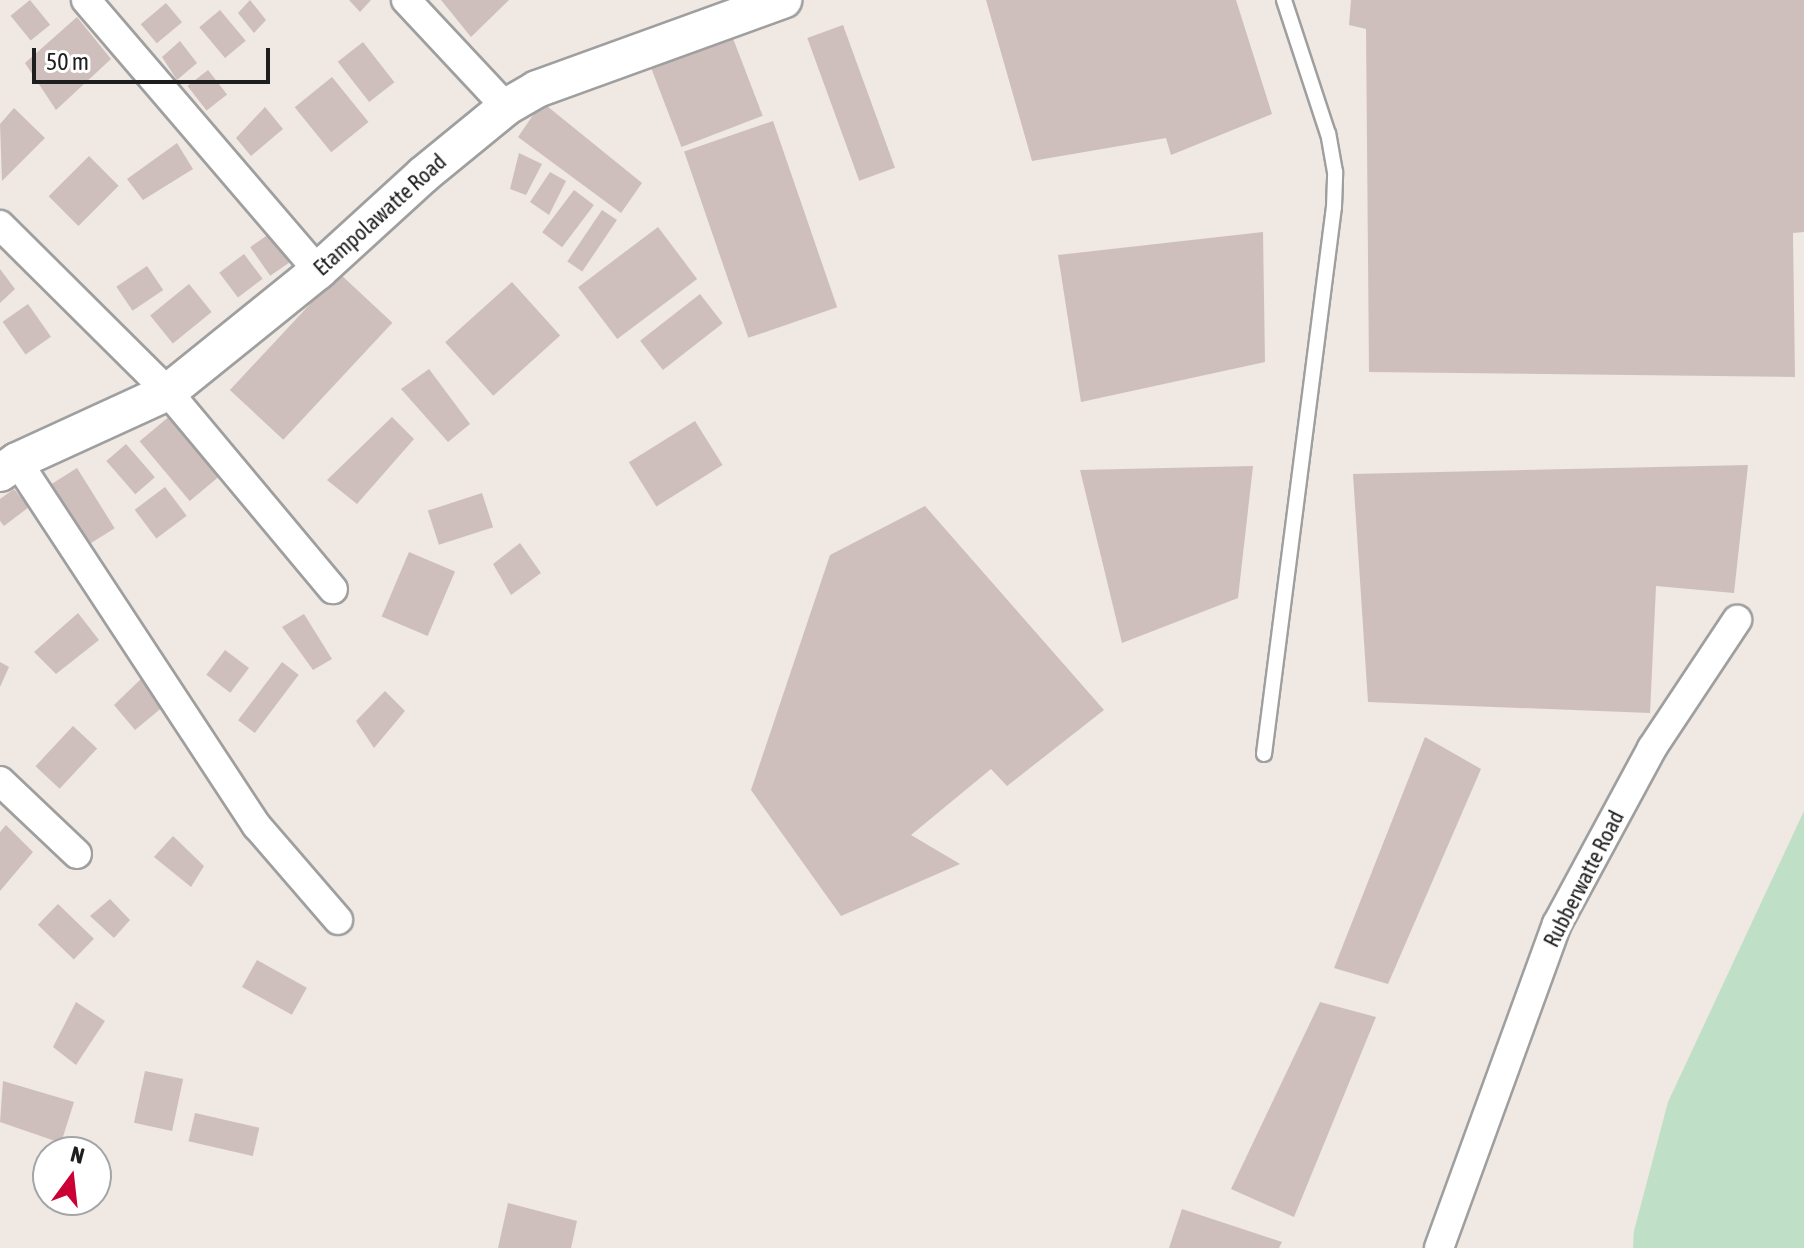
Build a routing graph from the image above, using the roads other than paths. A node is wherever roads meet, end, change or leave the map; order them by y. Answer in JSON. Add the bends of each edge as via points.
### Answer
{"nodes":[{"id":1,"x":86,"y":0,"type":"edge"},
{"id":2,"x":406,"y":0,"type":"edge"},
{"id":3,"x":783,"y":0,"type":"edge"},
{"id":4,"x":1284,"y":0,"type":"edge"},
{"id":5,"x":506,"y":107,"type":"junction"},
{"id":6,"x":0,"y":225,"type":"edge"},
{"id":7,"x":318,"y":271,"type":"junction"},
{"id":8,"x":168,"y":392,"type":"junction"},
{"id":9,"x":8,"y":467,"type":"edge"},
{"id":10,"x":333,"y":589,"type":"dead end"},
{"id":11,"x":1737,"y":620,"type":"dead end"},
{"id":12,"x":1264,"y":754,"type":"dead end"},
{"id":13,"x":0,"y":781,"type":"edge"},
{"id":14,"x":77,"y":854,"type":"dead end"},
{"id":15,"x":338,"y":920,"type":"dead end"},
{"id":16,"x":1439,"y":1248,"type":"edge"}],
"edges":[{"from":1,"to":7,"type":"street"},
{"from":2,"to":5,"type":"street"},
{"from":3,"to":5,"type":"street","name":"Etampolawatte Road","via":[[537,89]]},
{"from":4,"to":12,"type":"lane","via":[[1328,134],[1335,172]]},
{"from":5,"to":7,"type":"street","name":"Etampolawatte Road"},
{"from":6,"to":8,"type":"street"},
{"from":7,"to":8,"type":"street","name":"Etampolawatte Road"},
{"from":8,"to":9,"type":"street","name":"Etampolawatte Road"},
{"from":8,"to":10,"type":"street"},
{"from":9,"to":15,"type":"street","via":[[257,826]]},
{"from":11,"to":16,"type":"street","name":"Rubberwatte Road","via":[[1652,748],[1557,924]]},
{"from":13,"to":14,"type":"street"}]}
